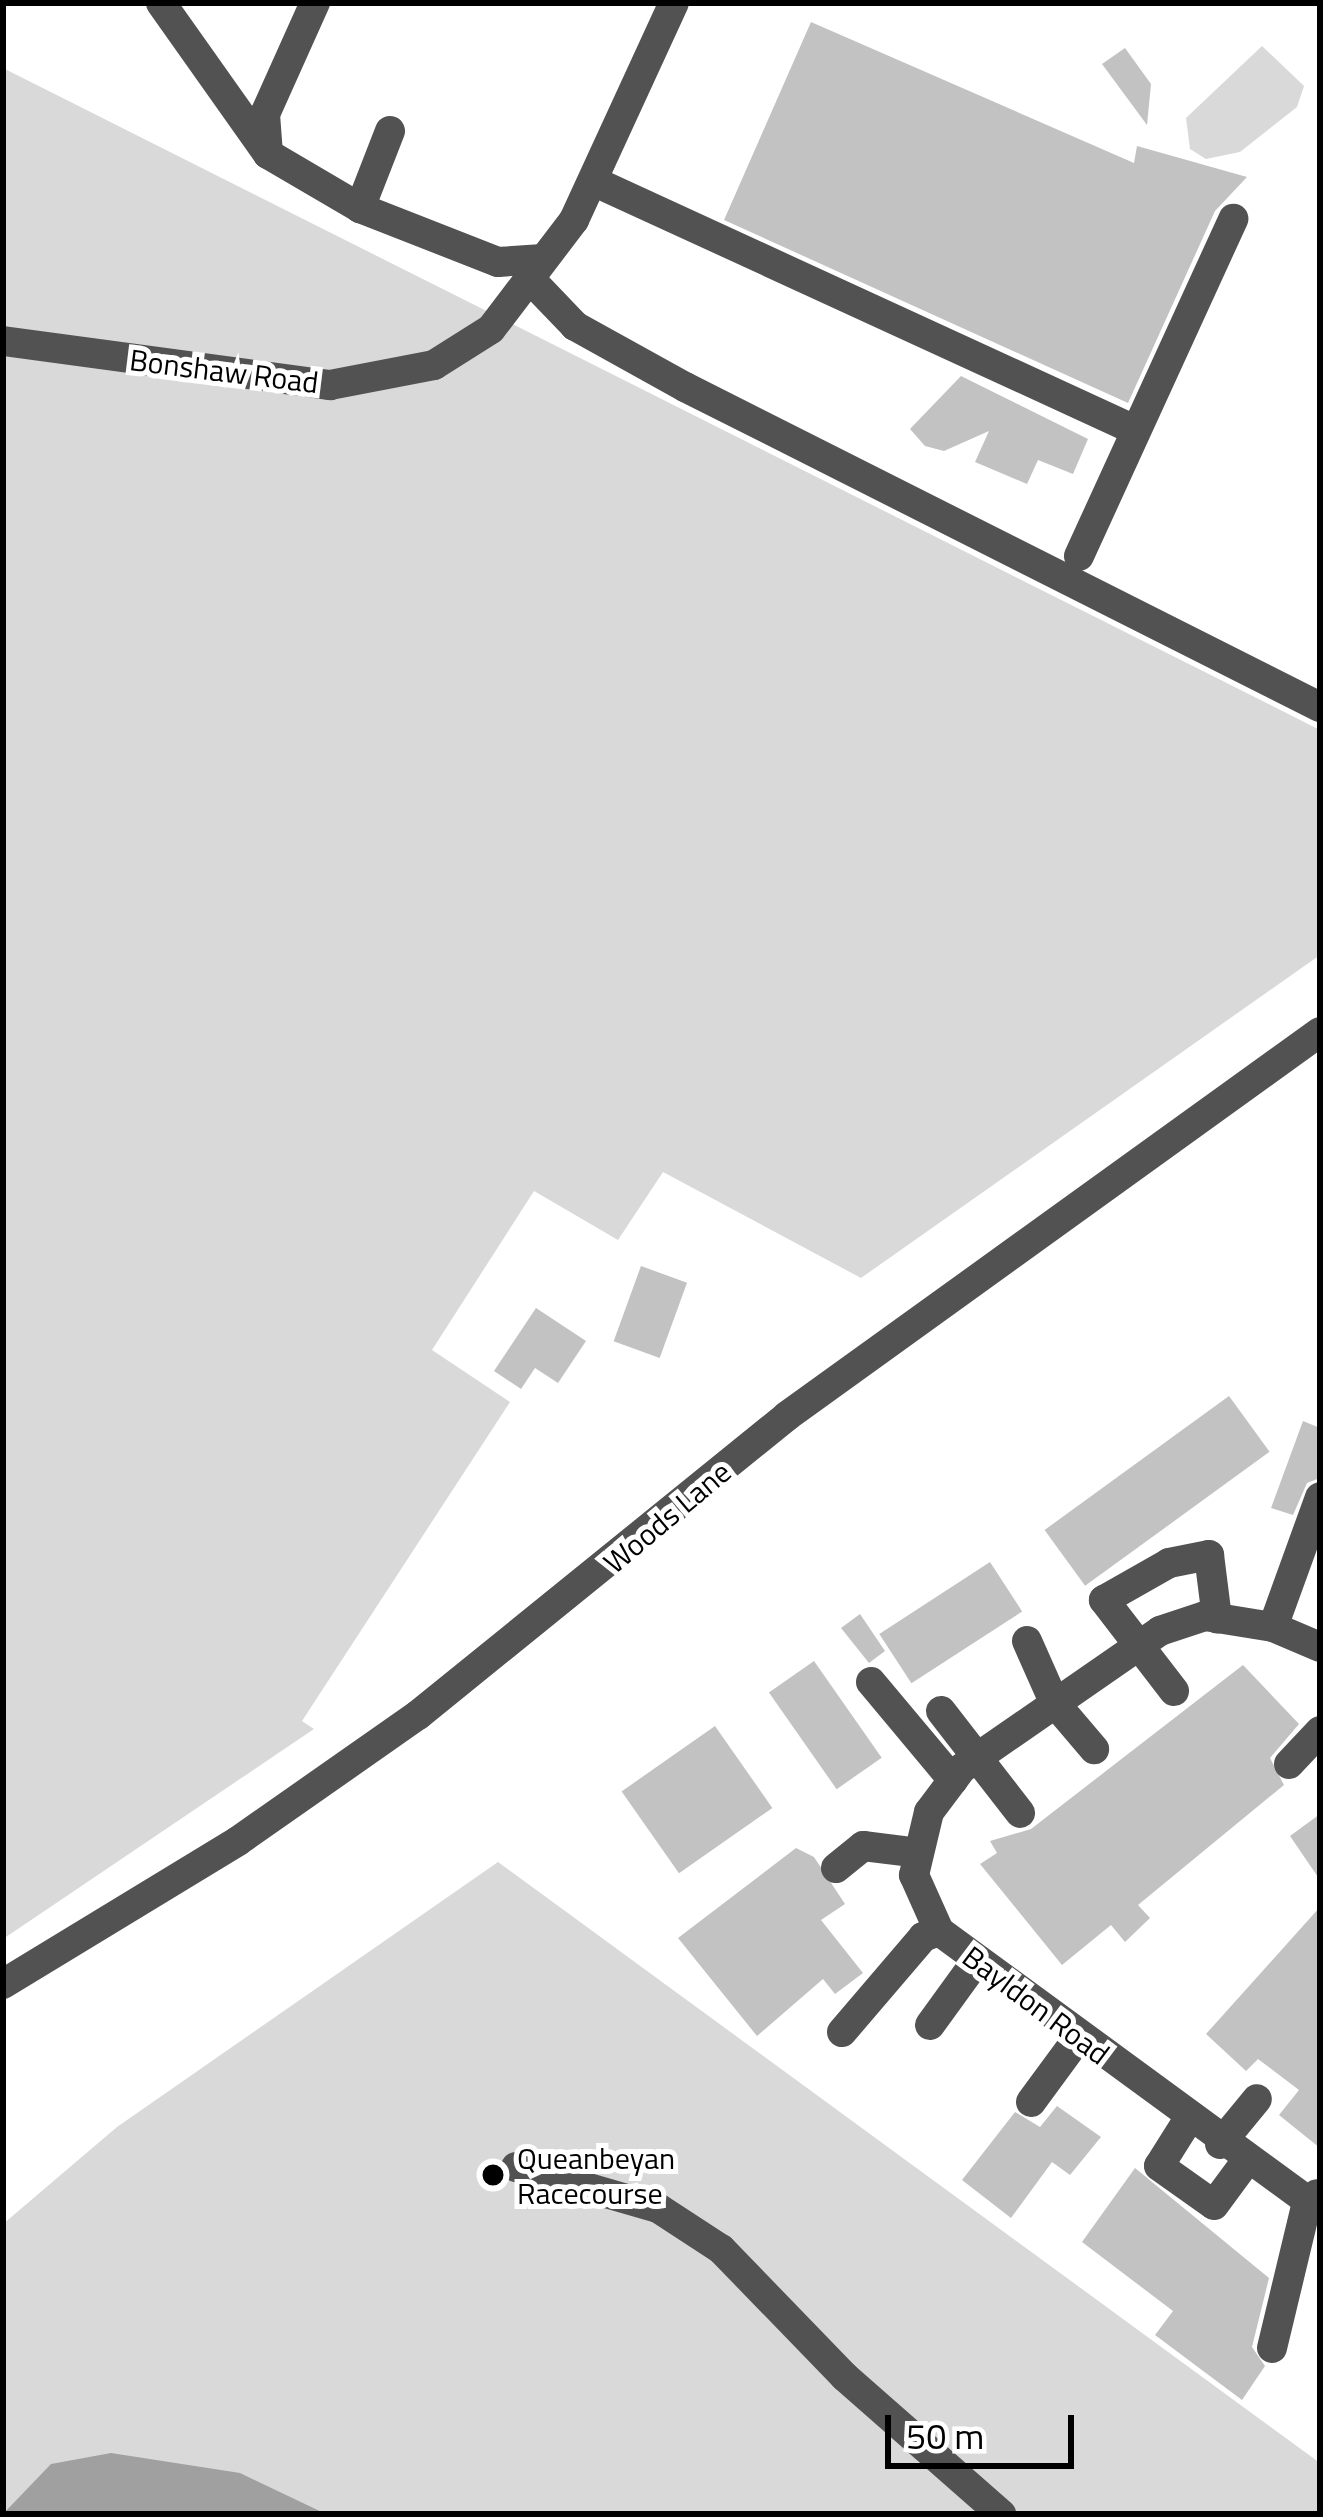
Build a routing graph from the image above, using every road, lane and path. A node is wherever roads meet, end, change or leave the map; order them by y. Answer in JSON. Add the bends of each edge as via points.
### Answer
{"nodes":[{"id":1,"x":161,"y":3,"type":"edge"},
{"id":2,"x":315,"y":3,"type":"edge"},
{"id":3,"x":674,"y":3,"type":"edge"},
{"id":4,"x":390,"y":131,"type":"dead end"},
{"id":5,"x":268,"y":154,"type":"junction"},
{"id":6,"x":593,"y":181,"type":"junction"},
{"id":7,"x":360,"y":208,"type":"junction"},
{"id":8,"x":1233,"y":219,"type":"dead end"},
{"id":9,"x":537,"y":269,"type":"junction"},
{"id":10,"x":3,"y":341,"type":"edge"},
{"id":11,"x":1136,"y":430,"type":"junction"},
{"id":12,"x":1078,"y":556,"type":"dead end"},
{"id":13,"x":1320,"y":706,"type":"edge"},
{"id":14,"x":1320,"y":1032,"type":"edge"},
{"id":15,"x":1320,"y":1497,"type":"edge"},
{"id":16,"x":1217,"y":1618,"type":"junction"},
{"id":17,"x":1273,"y":1627,"type":"junction"},
{"id":18,"x":1027,"y":1641,"type":"dead end"},
{"id":19,"x":1138,"y":1645,"type":"junction"},
{"id":20,"x":1320,"y":1647,"type":"edge"},
{"id":21,"x":871,"y":1682,"type":"dead end"},
{"id":22,"x":1174,"y":1691,"type":"dead end"},
{"id":23,"x":1054,"y":1702,"type":"junction"},
{"id":24,"x":941,"y":1711,"type":"dead end"},
{"id":25,"x":1320,"y":1731,"type":"edge"},
{"id":26,"x":1094,"y":1749,"type":"dead end"},
{"id":27,"x":979,"y":1756,"type":"junction"},
{"id":28,"x":1289,"y":1765,"type":"dead end"},
{"id":29,"x":953,"y":1780,"type":"junction"},
{"id":30,"x":1021,"y":1813,"type":"dead end"},
{"id":31,"x":919,"y":1853,"type":"junction"},
{"id":32,"x":836,"y":1868,"type":"dead end"},
{"id":33,"x":939,"y":1931,"type":"junction"},
{"id":34,"x":977,"y":1960,"type":"junction"},
{"id":35,"x":3,"y":1984,"type":"edge"},
{"id":36,"x":929,"y":2025,"type":"dead end"},
{"id":37,"x":842,"y":2032,"type":"dead end"},
{"id":38,"x":1078,"y":2038,"type":"junction"},
{"id":39,"x":1256,"y":2099,"type":"dead end"},
{"id":40,"x":1031,"y":2102,"type":"dead end"},
{"id":41,"x":1188,"y":2120,"type":"junction"},
{"id":42,"x":1232,"y":2153,"type":"junction"},
{"id":43,"x":516,"y":2167,"type":"dead end"},
{"id":44,"x":1315,"y":2202,"type":"edge"},
{"id":45,"x":1272,"y":2348,"type":"dead end"},
{"id":46,"x":1001,"y":2514,"type":"edge"}],
"edges":[{"from":1,"to":5,"type":"street"},
{"from":2,"to":5,"type":"street","via":[[265,114]]},
{"from":3,"to":6,"type":"street","name":"Bonshaw Road"},
{"from":4,"to":7,"type":"street"},
{"from":5,"to":7,"type":"street"},
{"from":6,"to":9,"type":"street","name":"Bonshaw Road"},
{"from":6,"to":11,"type":"street"},
{"from":7,"to":9,"type":"street","via":[[498,262]]},
{"from":8,"to":11,"type":"street"},
{"from":9,"to":10,"type":"street","name":"Bonshaw Road","via":[[491,328],[434,365],[385,378],[268,380]]},
{"from":9,"to":13,"type":"street","via":[[574,326]]},
{"from":11,"to":12,"type":"street"},
{"from":14,"to":35,"type":"street","name":"Woods Lane","via":[[788,1415],[418,1715],[238,1840]]},
{"from":15,"to":17,"type":"street"},
{"from":16,"to":17,"type":"street"},
{"from":16,"to":19,"type":"street"},
{"from":16,"to":19,"type":"street","via":[[1209,1555],[1169,1563],[1104,1600]]},
{"from":17,"to":20,"type":"street"},
{"from":18,"to":23,"type":"street"},
{"from":19,"to":22,"type":"street"},
{"from":19,"to":23,"type":"street"},
{"from":21,"to":29,"type":"street"},
{"from":23,"to":26,"type":"street"},
{"from":23,"to":27,"type":"street"},
{"from":24,"to":27,"type":"street"},
{"from":25,"to":28,"type":"street"},
{"from":27,"to":29,"type":"street"},
{"from":27,"to":30,"type":"street"},
{"from":29,"to":31,"type":"street","via":[[929,1812]]},
{"from":31,"to":32,"type":"street","via":[[863,1846]]},
{"from":31,"to":33,"type":"street","name":"Bayldon Road","via":[[914,1874]]},
{"from":33,"to":34,"type":"street","name":"Bayldon Road"},
{"from":33,"to":37,"type":"street","via":[[923,1937]]},
{"from":34,"to":36,"type":"street"},
{"from":34,"to":38,"type":"street","name":"Bayldon Road"},
{"from":38,"to":40,"type":"street"},
{"from":38,"to":41,"type":"street","name":"Bayldon Road"},
{"from":39,"to":42,"type":"street"},
{"from":41,"to":42,"type":"street","name":"Bayldon Road"},
{"from":41,"to":42,"type":"street","via":[[1159,2166],[1214,2205]]},
{"from":42,"to":44,"type":"street","name":"Bayldon Road"},
{"from":43,"to":46,"type":"street","via":[[658,2208],[721,2249],[845,2378]]},
{"from":44,"to":45,"type":"street"}]}
